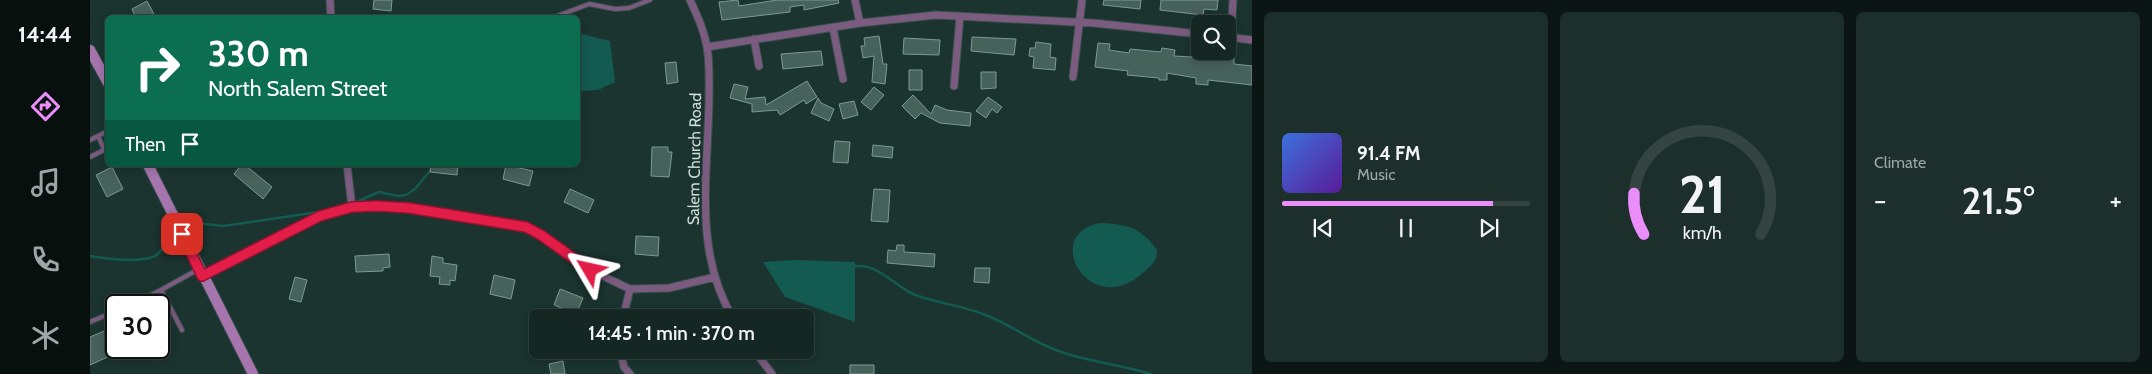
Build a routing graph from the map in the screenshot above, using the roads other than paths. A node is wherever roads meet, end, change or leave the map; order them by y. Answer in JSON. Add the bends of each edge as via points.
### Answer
{"nodes":[{"id":1,"x":330,"y":0,"type":"edge"},
{"id":2,"x":650,"y":0,"type":"edge"},
{"id":3,"x":690,"y":0,"type":"edge"},
{"id":4,"x":855,"y":0,"type":"edge"},
{"id":5,"x":1082,"y":0,"type":"edge"},
{"id":6,"x":1233,"y":0,"type":"edge"},
{"id":7,"x":331,"y":15,"type":"edge"},
{"id":8,"x":560,"y":15,"type":"edge"},
{"id":9,"x":1231,"y":15,"type":"edge"},
{"id":10,"x":960,"y":16,"type":"junction"},
{"id":11,"x":1080,"y":22,"type":"junction"},
{"id":12,"x":860,"y":23,"type":"junction"},
{"id":13,"x":834,"y":28,"type":"junction"},
{"id":14,"x":1191,"y":33,"type":"edge"},
{"id":15,"x":1236,"y":38,"type":"edge"},
{"id":16,"x":754,"y":39,"type":"junction"},
{"id":17,"x":1252,"y":40,"type":"edge"},
{"id":18,"x":707,"y":47,"type":"junction"},
{"id":19,"x":90,"y":50,"type":"edge"},
{"id":20,"x":759,"y":66,"type":"dead end"},
{"id":21,"x":105,"y":78,"type":"edge"},
{"id":22,"x":1073,"y":78,"type":"dead end"},
{"id":23,"x":843,"y":79,"type":"dead end"},
{"id":24,"x":954,"y":86,"type":"dead end"},
{"id":25,"x":105,"y":132,"type":"edge"},
{"id":26,"x":98,"y":136,"type":"junction"},
{"id":27,"x":90,"y":140,"type":"edge"},
{"id":28,"x":105,"y":146,"type":"edge"},
{"id":29,"x":105,"y":149,"type":"edge"},
{"id":30,"x":90,"y":157,"type":"edge"},
{"id":31,"x":149,"y":167,"type":"edge"},
{"id":32,"x":347,"y":167,"type":"edge"},
{"id":33,"x":352,"y":207,"type":"junction"},
{"id":34,"x":201,"y":272,"type":"junction"},
{"id":35,"x":715,"y":277,"type":"junction"},
{"id":36,"x":630,"y":288,"type":"junction"},
{"id":37,"x":161,"y":290,"type":"junction"},
{"id":38,"x":153,"y":294,"type":"edge"},
{"id":39,"x":625,"y":309,"type":"edge"},
{"id":40,"x":728,"y":309,"type":"edge"},
{"id":41,"x":105,"y":316,"type":"edge"},
{"id":42,"x":90,"y":322,"type":"edge"},
{"id":43,"x":182,"y":330,"type":"dead end"},
{"id":44,"x":622,"y":359,"type":"edge"},
{"id":45,"x":761,"y":359,"type":"edge"},
{"id":46,"x":253,"y":374,"type":"edge"},
{"id":47,"x":630,"y":374,"type":"edge"},
{"id":48,"x":772,"y":374,"type":"edge"}],
"edges":[{"from":1,"to":7,"type":"street"},
{"from":2,"to":8,"type":"lane","via":[[629,8],[615,9],[589,4]]},
{"from":3,"to":18,"type":"street","name":"Salem Church Road"},
{"from":4,"to":12,"type":"street"},
{"from":5,"to":11,"type":"street"},
{"from":6,"to":9,"type":"street"},
{"from":10,"to":11,"type":"street"},
{"from":10,"to":12,"type":"street"},
{"from":10,"to":24,"type":"street"},
{"from":11,"to":14,"type":"street"},
{"from":11,"to":22,"type":"street"},
{"from":12,"to":13,"type":"street"},
{"from":13,"to":16,"type":"street"},
{"from":13,"to":23,"type":"street"},
{"from":15,"to":17,"type":"street"},
{"from":16,"to":18,"type":"street"},
{"from":16,"to":20,"type":"street"},
{"from":18,"to":35,"type":"street","name":"Salem Church Road","via":[[706,226]]},
{"from":19,"to":21,"type":"main road"},
{"from":25,"to":26,"type":"lane"},
{"from":26,"to":27,"type":"lane"},
{"from":26,"to":28,"type":"lane"},
{"from":29,"to":30,"type":"lane"},
{"from":31,"to":34,"type":"main road"},
{"from":32,"to":33,"type":"street"},
{"from":33,"to":34,"type":"street","via":[[320,216]]},
{"from":33,"to":36,"type":"street","via":[[409,208],[514,224],[541,235],[590,270]]},
{"from":34,"to":37,"type":"lane"},
{"from":34,"to":46,"type":"main road"},
{"from":35,"to":36,"type":"street","via":[[669,288]]},
{"from":35,"to":40,"type":"street","name":"Salem Church Road"},
{"from":36,"to":39,"type":"street"},
{"from":37,"to":38,"type":"lane"},
{"from":37,"to":43,"type":"lane"},
{"from":41,"to":42,"type":"lane"},
{"from":44,"to":47,"type":"street"},
{"from":45,"to":48,"type":"street"}]}
